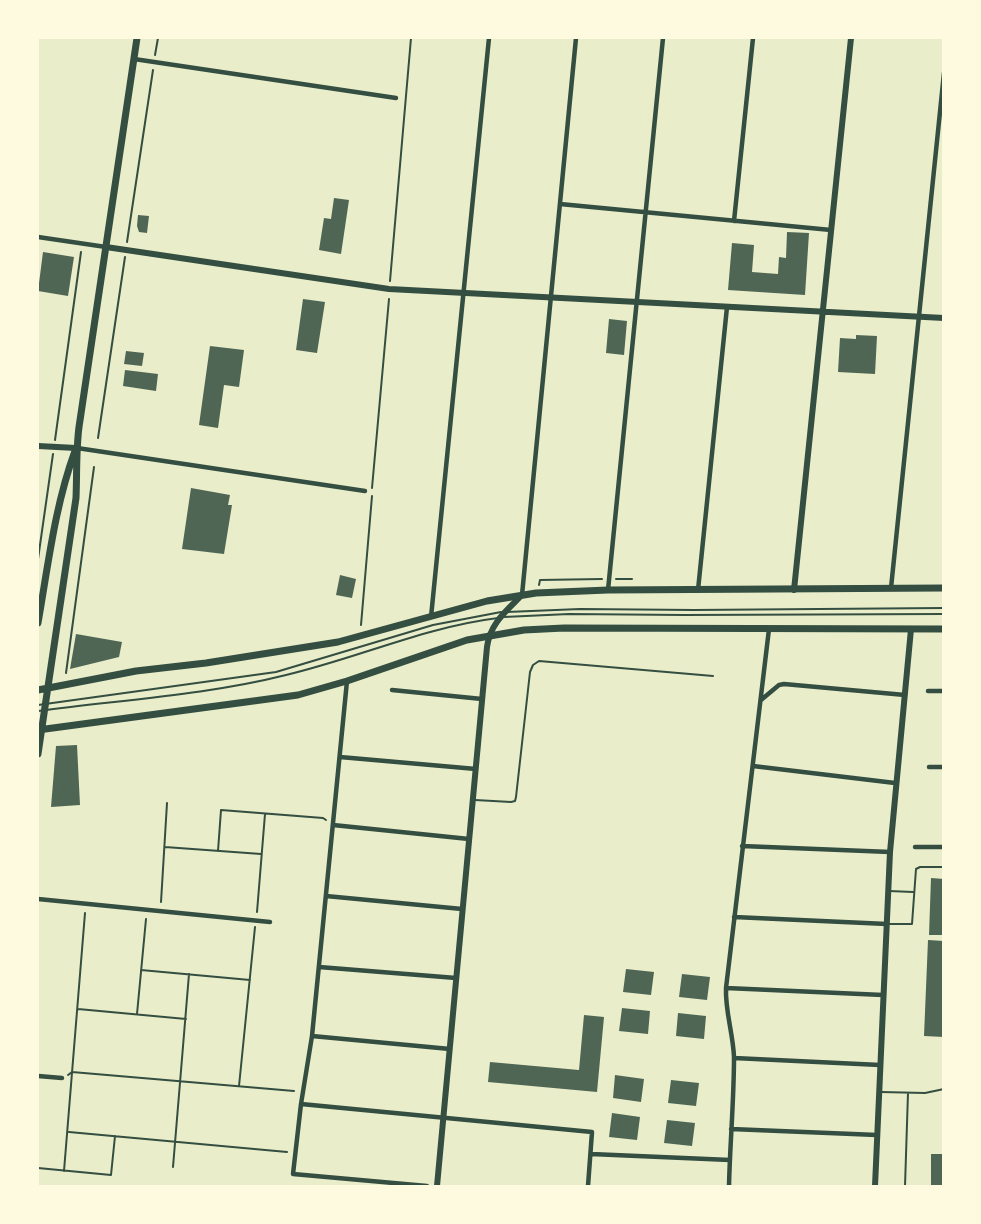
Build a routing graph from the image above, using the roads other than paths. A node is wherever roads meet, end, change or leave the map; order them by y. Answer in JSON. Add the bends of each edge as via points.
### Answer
{"nodes":[{"id":1,"x":137,"y":38,"type":"edge"},
{"id":2,"x":489,"y":38,"type":"edge"},
{"id":3,"x":576,"y":38,"type":"edge"},
{"id":4,"x":663,"y":38,"type":"edge"},
{"id":5,"x":753,"y":38,"type":"edge"},
{"id":6,"x":851,"y":38,"type":"edge"},
{"id":7,"x":134,"y":59,"type":"junction"},
{"id":8,"x":944,"y":73,"type":"edge"},
{"id":9,"x":396,"y":98,"type":"dead end"},
{"id":10,"x":560,"y":204,"type":"junction"},
{"id":11,"x":646,"y":212,"type":"junction"},
{"id":12,"x":734,"y":221,"type":"junction"},
{"id":13,"x":831,"y":230,"type":"junction"},
{"id":14,"x":38,"y":237,"type":"edge"},
{"id":15,"x":106,"y":247,"type":"junction"},
{"id":16,"x":464,"y":294,"type":"junction"},
{"id":17,"x":550,"y":298,"type":"junction"},
{"id":18,"x":637,"y":302,"type":"junction"},
{"id":19,"x":727,"y":307,"type":"junction"},
{"id":20,"x":823,"y":312,"type":"junction"},
{"id":21,"x":919,"y":316,"type":"junction"},
{"id":22,"x":944,"y":318,"type":"edge"},
{"id":23,"x":38,"y":446,"type":"edge"},
{"id":24,"x":76,"y":448,"type":"junction"},
{"id":25,"x":365,"y":491,"type":"dead end"},
{"id":26,"x":891,"y":588,"type":"junction"},
{"id":27,"x":944,"y":588,"type":"edge"},
{"id":28,"x":609,"y":590,"type":"junction"},
{"id":29,"x":698,"y":590,"type":"junction"},
{"id":30,"x":794,"y":590,"type":"junction"},
{"id":31,"x":522,"y":595,"type":"junction"},
{"id":32,"x":944,"y":608,"type":"edge"},
{"id":33,"x":504,"y":612,"type":"junction"},
{"id":34,"x":944,"y":614,"type":"edge"},
{"id":35,"x":431,"y":617,"type":"junction"},
{"id":36,"x":499,"y":618,"type":"junction"},
{"id":37,"x":38,"y":623,"type":"edge"},
{"id":38,"x":769,"y":628,"type":"junction"},
{"id":39,"x":911,"y":629,"type":"junction"},
{"id":40,"x":944,"y":629,"type":"edge"},
{"id":41,"x":488,"y":636,"type":"junction"},
{"id":42,"x":713,"y":676,"type":"dead end"},
{"id":43,"x":347,"y":681,"type":"junction"},
{"id":44,"x":48,"y":687,"type":"junction"},
{"id":45,"x":38,"y":690,"type":"edge"},
{"id":46,"x":392,"y":690,"type":"dead end"},
{"id":47,"x":928,"y":691,"type":"dead end"},
{"id":48,"x":944,"y":691,"type":"edge"},
{"id":49,"x":905,"y":695,"type":"junction"},
{"id":50,"x":482,"y":699,"type":"junction"},
{"id":51,"x":761,"y":700,"type":"junction"},
{"id":52,"x":41,"y":707,"type":"edge"},
{"id":53,"x":40,"y":730,"type":"edge"},
{"id":54,"x":38,"y":754,"type":"edge"},
{"id":55,"x":340,"y":757,"type":"junction"},
{"id":56,"x":753,"y":766,"type":"junction"},
{"id":57,"x":929,"y":767,"type":"dead end"},
{"id":58,"x":944,"y":767,"type":"edge"},
{"id":59,"x":476,"y":769,"type":"junction"},
{"id":60,"x":895,"y":783,"type":"junction"},
{"id":61,"x":472,"y":800,"type":"junction"},
{"id":62,"x":333,"y":825,"type":"junction"},
{"id":63,"x":469,"y":839,"type":"junction"},
{"id":64,"x":742,"y":846,"type":"junction"},
{"id":65,"x":915,"y":847,"type":"dead end"},
{"id":66,"x":944,"y":848,"type":"edge"},
{"id":67,"x":890,"y":852,"type":"junction"},
{"id":68,"x":944,"y":867,"type":"edge"},
{"id":69,"x":888,"y":891,"type":"junction"},
{"id":70,"x":913,"y":892,"type":"junction"},
{"id":71,"x":326,"y":896,"type":"junction"},
{"id":72,"x":38,"y":899,"type":"edge"},
{"id":73,"x":462,"y":909,"type":"junction"},
{"id":74,"x":734,"y":917,"type":"junction"},
{"id":75,"x":270,"y":921,"type":"dead end"},
{"id":76,"x":887,"y":924,"type":"junction"},
{"id":77,"x":319,"y":967,"type":"junction"},
{"id":78,"x":456,"y":978,"type":"junction"},
{"id":79,"x":726,"y":988,"type":"junction"},
{"id":80,"x":884,"y":995,"type":"junction"},
{"id":81,"x":312,"y":1036,"type":"junction"},
{"id":82,"x":450,"y":1049,"type":"junction"},
{"id":83,"x":734,"y":1058,"type":"junction"},
{"id":84,"x":880,"y":1065,"type":"junction"},
{"id":85,"x":38,"y":1076,"type":"edge"},
{"id":86,"x":62,"y":1078,"type":"road end"},
{"id":87,"x":944,"y":1089,"type":"edge"},
{"id":88,"x":879,"y":1092,"type":"junction"},
{"id":89,"x":908,"y":1093,"type":"junction"},
{"id":90,"x":301,"y":1104,"type":"junction"},
{"id":91,"x":443,"y":1118,"type":"junction"},
{"id":92,"x":731,"y":1129,"type":"junction"},
{"id":93,"x":877,"y":1135,"type":"junction"},
{"id":94,"x":591,"y":1154,"type":"junction"},
{"id":95,"x":730,"y":1160,"type":"junction"},
{"id":96,"x":427,"y":1186,"type":"edge"},
{"id":97,"x":437,"y":1186,"type":"edge"},
{"id":98,"x":588,"y":1186,"type":"edge"},
{"id":99,"x":729,"y":1186,"type":"edge"},
{"id":100,"x":875,"y":1186,"type":"edge"},
{"id":101,"x":905,"y":1186,"type":"edge"}],
"edges":[{"from":1,"to":7,"type":"main road"},
{"from":2,"to":16,"type":"street"},
{"from":3,"to":10,"type":"street"},
{"from":4,"to":11,"type":"street"},
{"from":5,"to":12,"type":"street"},
{"from":6,"to":13,"type":"street"},
{"from":7,"to":9,"type":"street"},
{"from":7,"to":15,"type":"main road"},
{"from":8,"to":21,"type":"street"},
{"from":10,"to":11,"type":"street"},
{"from":10,"to":17,"type":"street"},
{"from":11,"to":12,"type":"street"},
{"from":11,"to":18,"type":"street"},
{"from":12,"to":13,"type":"street"},
{"from":13,"to":20,"type":"street"},
{"from":14,"to":15,"type":"street"},
{"from":15,"to":16,"type":"street","via":[[389,289]]},
{"from":15,"to":24,"type":"main road"},
{"from":16,"to":17,"type":"street"},
{"from":16,"to":35,"type":"street"},
{"from":17,"to":18,"type":"street"},
{"from":17,"to":31,"type":"street"},
{"from":18,"to":19,"type":"street"},
{"from":18,"to":28,"type":"street"},
{"from":19,"to":20,"type":"street"},
{"from":19,"to":29,"type":"street"},
{"from":20,"to":21,"type":"street"},
{"from":20,"to":30,"type":"street"},
{"from":21,"to":22,"type":"street"},
{"from":21,"to":26,"type":"street"},
{"from":23,"to":24,"type":"street"},
{"from":24,"to":25,"type":"street"},
{"from":24,"to":37,"type":"main road","via":[[59,508]]},
{"from":24,"to":44,"type":"main road","via":[[76,498]]},
{"from":26,"to":27,"type":"main road"},
{"from":26,"to":30,"type":"main road"},
{"from":28,"to":29,"type":"main road"},
{"from":28,"to":31,"type":"main road"},
{"from":29,"to":30,"type":"main road"},
{"from":31,"to":33,"type":"street"},
{"from":31,"to":35,"type":"main road"},
{"from":32,"to":33,"type":"lane"},
{"from":33,"to":36,"type":"street"},
{"from":33,"to":52,"type":"lane","via":[[433,625],[276,672]]},
{"from":34,"to":36,"type":"lane","via":[[569,614]]},
{"from":35,"to":44,"type":"main road","via":[[360,637],[267,654]]},
{"from":36,"to":41,"type":"street"},
{"from":36,"to":52,"type":"lane","via":[[448,627],[263,680]]},
{"from":38,"to":39,"type":"main road"},
{"from":38,"to":41,"type":"main road","via":[[564,628]]},
{"from":38,"to":51,"type":"street"},
{"from":39,"to":40,"type":"main road"},
{"from":39,"to":49,"type":"street"},
{"from":41,"to":43,"type":"main road"},
{"from":41,"to":50,"type":"street"},
{"from":42,"to":61,"type":"lane","via":[[539,661],[530,672],[516,797],[510,802]]},
{"from":43,"to":53,"type":"main road","via":[[289,696]]},
{"from":43,"to":55,"type":"street"},
{"from":44,"to":45,"type":"main road"},
{"from":44,"to":52,"type":"main road"},
{"from":46,"to":50,"type":"street"},
{"from":47,"to":48,"type":"street"},
{"from":49,"to":51,"type":"street","via":[[784,684]]},
{"from":49,"to":60,"type":"street"},
{"from":50,"to":59,"type":"street"},
{"from":51,"to":56,"type":"street"},
{"from":52,"to":53,"type":"main road"},
{"from":53,"to":54,"type":"main road"},
{"from":55,"to":59,"type":"street"},
{"from":55,"to":62,"type":"street"},
{"from":56,"to":60,"type":"street"},
{"from":56,"to":64,"type":"street"},
{"from":57,"to":58,"type":"street"},
{"from":59,"to":61,"type":"street"},
{"from":60,"to":67,"type":"street"},
{"from":61,"to":63,"type":"street"},
{"from":62,"to":63,"type":"street"},
{"from":62,"to":71,"type":"street"},
{"from":63,"to":73,"type":"street"},
{"from":64,"to":67,"type":"street"},
{"from":64,"to":74,"type":"street"},
{"from":65,"to":66,"type":"street"},
{"from":67,"to":69,"type":"street"},
{"from":68,"to":70,"type":"lane","via":[[916,869]]},
{"from":69,"to":70,"type":"lane"},
{"from":69,"to":76,"type":"street"},
{"from":70,"to":76,"type":"lane","via":[[912,924]]},
{"from":71,"to":73,"type":"street"},
{"from":71,"to":77,"type":"street"},
{"from":72,"to":75,"type":"street"},
{"from":73,"to":78,"type":"street"},
{"from":74,"to":76,"type":"street"},
{"from":74,"to":79,"type":"street"},
{"from":76,"to":80,"type":"street"},
{"from":77,"to":78,"type":"street"},
{"from":77,"to":81,"type":"street"},
{"from":78,"to":82,"type":"street"},
{"from":79,"to":80,"type":"street"},
{"from":79,"to":83,"type":"street"},
{"from":80,"to":84,"type":"street"},
{"from":81,"to":82,"type":"street"},
{"from":81,"to":90,"type":"street"},
{"from":82,"to":91,"type":"street"},
{"from":83,"to":84,"type":"street"},
{"from":83,"to":92,"type":"street"},
{"from":84,"to":88,"type":"street"},
{"from":85,"to":86,"type":"street"},
{"from":87,"to":89,"type":"lane"},
{"from":88,"to":89,"type":"lane"},
{"from":88,"to":93,"type":"street"},
{"from":89,"to":101,"type":"lane"},
{"from":90,"to":91,"type":"street"},
{"from":90,"to":96,"type":"street","via":[[293,1174]]},
{"from":91,"to":94,"type":"street","via":[[592,1132]]},
{"from":91,"to":97,"type":"street"},
{"from":92,"to":93,"type":"street"},
{"from":92,"to":95,"type":"street"},
{"from":93,"to":100,"type":"street"},
{"from":94,"to":95,"type":"street"},
{"from":94,"to":98,"type":"street"},
{"from":95,"to":99,"type":"street"}]}
